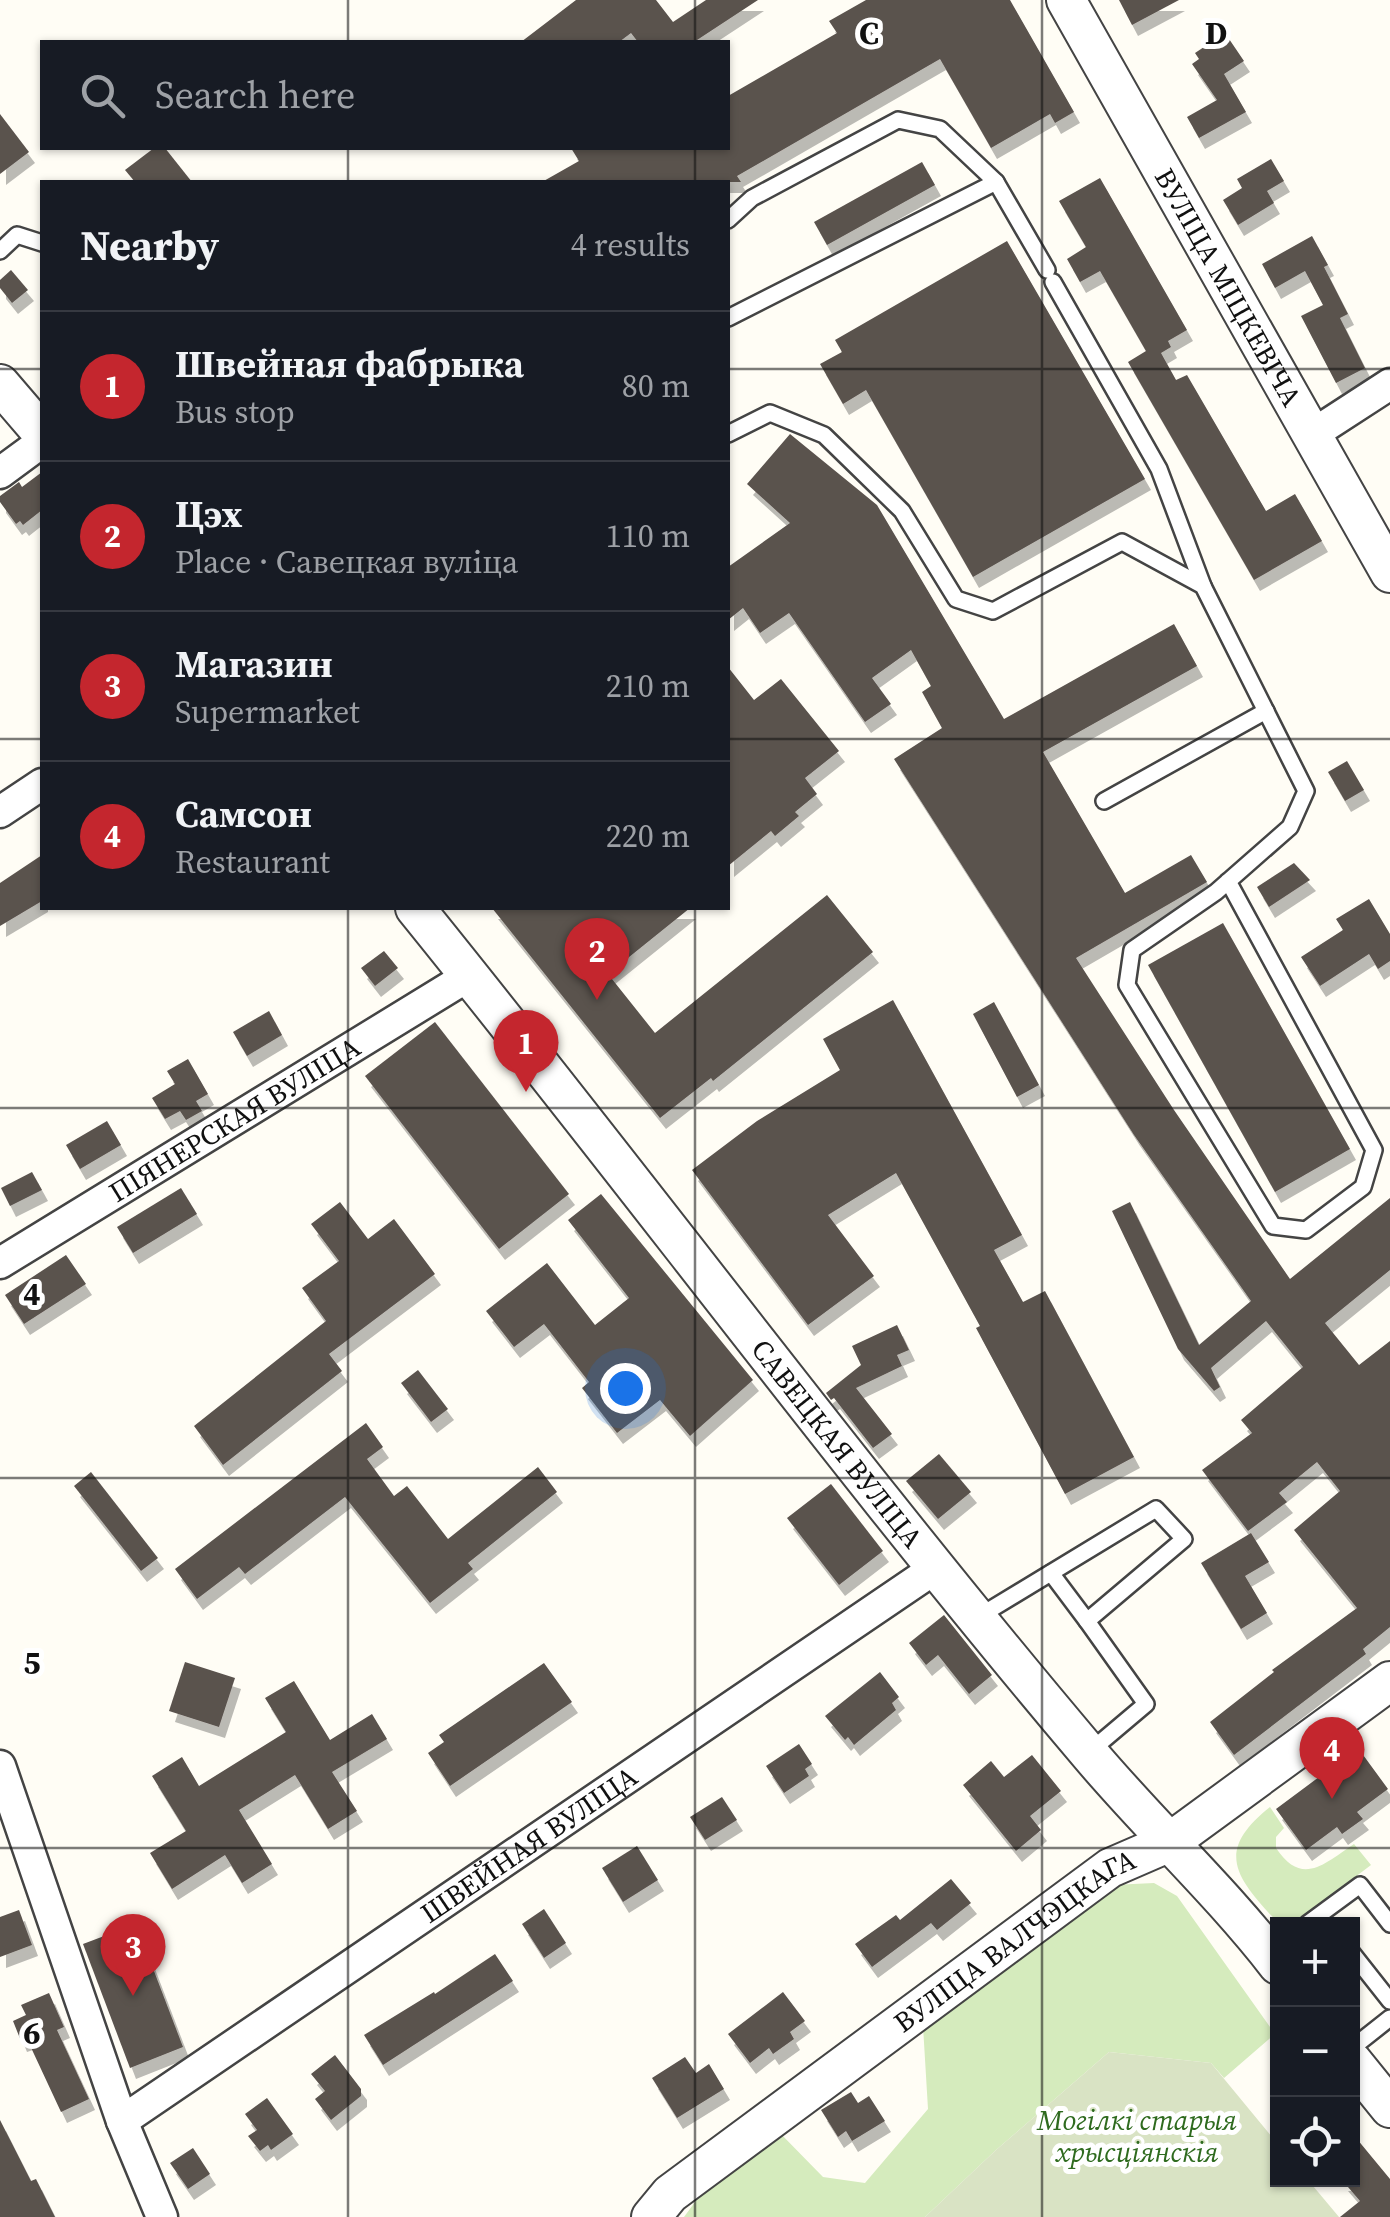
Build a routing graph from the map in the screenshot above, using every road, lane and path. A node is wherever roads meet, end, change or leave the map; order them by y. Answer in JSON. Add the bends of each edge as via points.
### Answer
{"nodes":[{"id":1,"x":1066,"y":0,"type":"edge"},
{"id":2,"x":996,"y":182,"type":"junction"},
{"id":3,"x":730,"y":218,"type":"edge"},
{"id":4,"x":40,"y":243,"type":"edge"},
{"id":5,"x":0,"y":251,"type":"edge"},
{"id":6,"x":730,"y":317,"type":"edge"},
{"id":7,"x":0,"y":384,"type":"edge"},
{"id":8,"x":1390,"y":384,"type":"edge"},
{"id":9,"x":40,"y":431,"type":"edge"},
{"id":10,"x":730,"y":433,"type":"edge"},
{"id":11,"x":1313,"y":434,"type":"junction"},
{"id":12,"x":40,"y":443,"type":"edge"},
{"id":13,"x":0,"y":473,"type":"edge"},
{"id":14,"x":1390,"y":573,"type":"edge"},
{"id":15,"x":1203,"y":586,"type":"junction"},
{"id":16,"x":1266,"y":711,"type":"junction"},
{"id":17,"x":40,"y":785,"type":"edge"},
{"id":18,"x":1104,"y":801,"type":"dead end"},
{"id":19,"x":0,"y":812,"type":"edge"},
{"id":20,"x":1228,"y":881,"type":"junction"},
{"id":21,"x":417,"y":910,"type":"edge"},
{"id":22,"x":470,"y":975,"type":"junction"},
{"id":23,"x":0,"y":1262,"type":"edge"},
{"id":24,"x":936,"y":1567,"type":"junction"},
{"id":25,"x":1050,"y":1573,"type":"junction"},
{"id":26,"x":978,"y":1617,"type":"junction"},
{"id":27,"x":1087,"y":1621,"type":"junction"},
{"id":28,"x":1390,"y":1680,"type":"edge"},
{"id":29,"x":1088,"y":1753,"type":"junction"},
{"id":30,"x":3,"y":1782,"type":"edge"},
{"id":31,"x":1170,"y":1842,"type":"junction"},
{"id":32,"x":1328,"y":1917,"type":"edge"},
{"id":33,"x":1390,"y":1924,"type":"edge"},
{"id":34,"x":1270,"y":1950,"type":"edge"},
{"id":35,"x":1360,"y":1963,"type":"edge"},
{"id":36,"x":1390,"y":2001,"type":"edge"},
{"id":37,"x":1390,"y":2018,"type":"edge"},
{"id":38,"x":1360,"y":2042,"type":"edge"},
{"id":39,"x":1360,"y":2071,"type":"edge"},
{"id":40,"x":1390,"y":2108,"type":"edge"},
{"id":41,"x":122,"y":2121,"type":"junction"},
{"id":42,"x":162,"y":2217,"type":"edge"},
{"id":43,"x":651,"y":2217,"type":"edge"}],
"edges":[{"from":1,"to":11,"type":"street","name":"ВУЛІЦА МІЦКЕВІЧА"},
{"from":2,"to":3,"type":"lane","via":[[940,129],[898,120],[752,198]]},
{"from":2,"to":6,"type":"lane"},
{"from":2,"to":15,"type":"lane","via":[[1159,469]]},
{"from":4,"to":5,"type":"lane","via":[[18,235]]},
{"from":7,"to":9,"type":"street"},
{"from":8,"to":11,"type":"street"},
{"from":10,"to":15,"type":"lane","via":[[770,413],[824,435],[902,512],[956,599],[994,610],[1122,542]]},
{"from":11,"to":14,"type":"street","name":"ВУЛІЦА МІЦКЕВІЧА"},
{"from":12,"to":13,"type":"street"},
{"from":15,"to":16,"type":"lane"},
{"from":16,"to":18,"type":"lane"},
{"from":16,"to":20,"type":"lane","via":[[1306,791],[1290,827]]},
{"from":17,"to":19,"type":"street"},
{"from":20,"to":20,"type":"lane","via":[[1132,950],[1127,985],[1273,1226],[1306,1230],[1363,1186],[1374,1150]]},
{"from":21,"to":22,"type":"street","name":"САВЕЦКАЯ ВУЛІЦА"},
{"from":22,"to":23,"type":"street","name":"ПІЯНЕРСКАЯ ВУЛІЦА"},
{"from":22,"to":24,"type":"street","name":"САВЕЦКАЯ ВУЛІЦА"},
{"from":24,"to":26,"type":"street","name":"САВЕЦКАЯ ВУЛІЦА"},
{"from":24,"to":41,"type":"street","name":"ШВЕЙНАЯ ВУЛІЦА"},
{"from":25,"to":26,"type":"lane"},
{"from":25,"to":27,"type":"lane"},
{"from":25,"to":27,"type":"lane","via":[[1156,1509],[1184,1540]]},
{"from":26,"to":29,"type":"street","name":"САВЕЦКАЯ ВУЛІЦА"},
{"from":27,"to":29,"type":"lane","via":[[1146,1704]]},
{"from":28,"to":31,"type":"street","name":"ВУЛІЦА ВАЛЧЭЦКАГА"},
{"from":29,"to":31,"type":"street","name":"САВЕЦКАЯ ВУЛІЦА"},
{"from":30,"to":41,"type":"street"},
{"from":31,"to":34,"type":"street","name":"САВЕЦКАЯ ВУЛІЦА"},
{"from":31,"to":43,"type":"street","name":"ВУЛІЦА ВАЛЧЭЦКАГА","via":[[1110,1868],[670,2194]]},
{"from":32,"to":33,"type":"lane","via":[[1360,1885]]},
{"from":35,"to":36,"type":"lane"},
{"from":37,"to":38,"type":"lane"},
{"from":39,"to":40,"type":"street"},
{"from":41,"to":42,"type":"street"}]}
